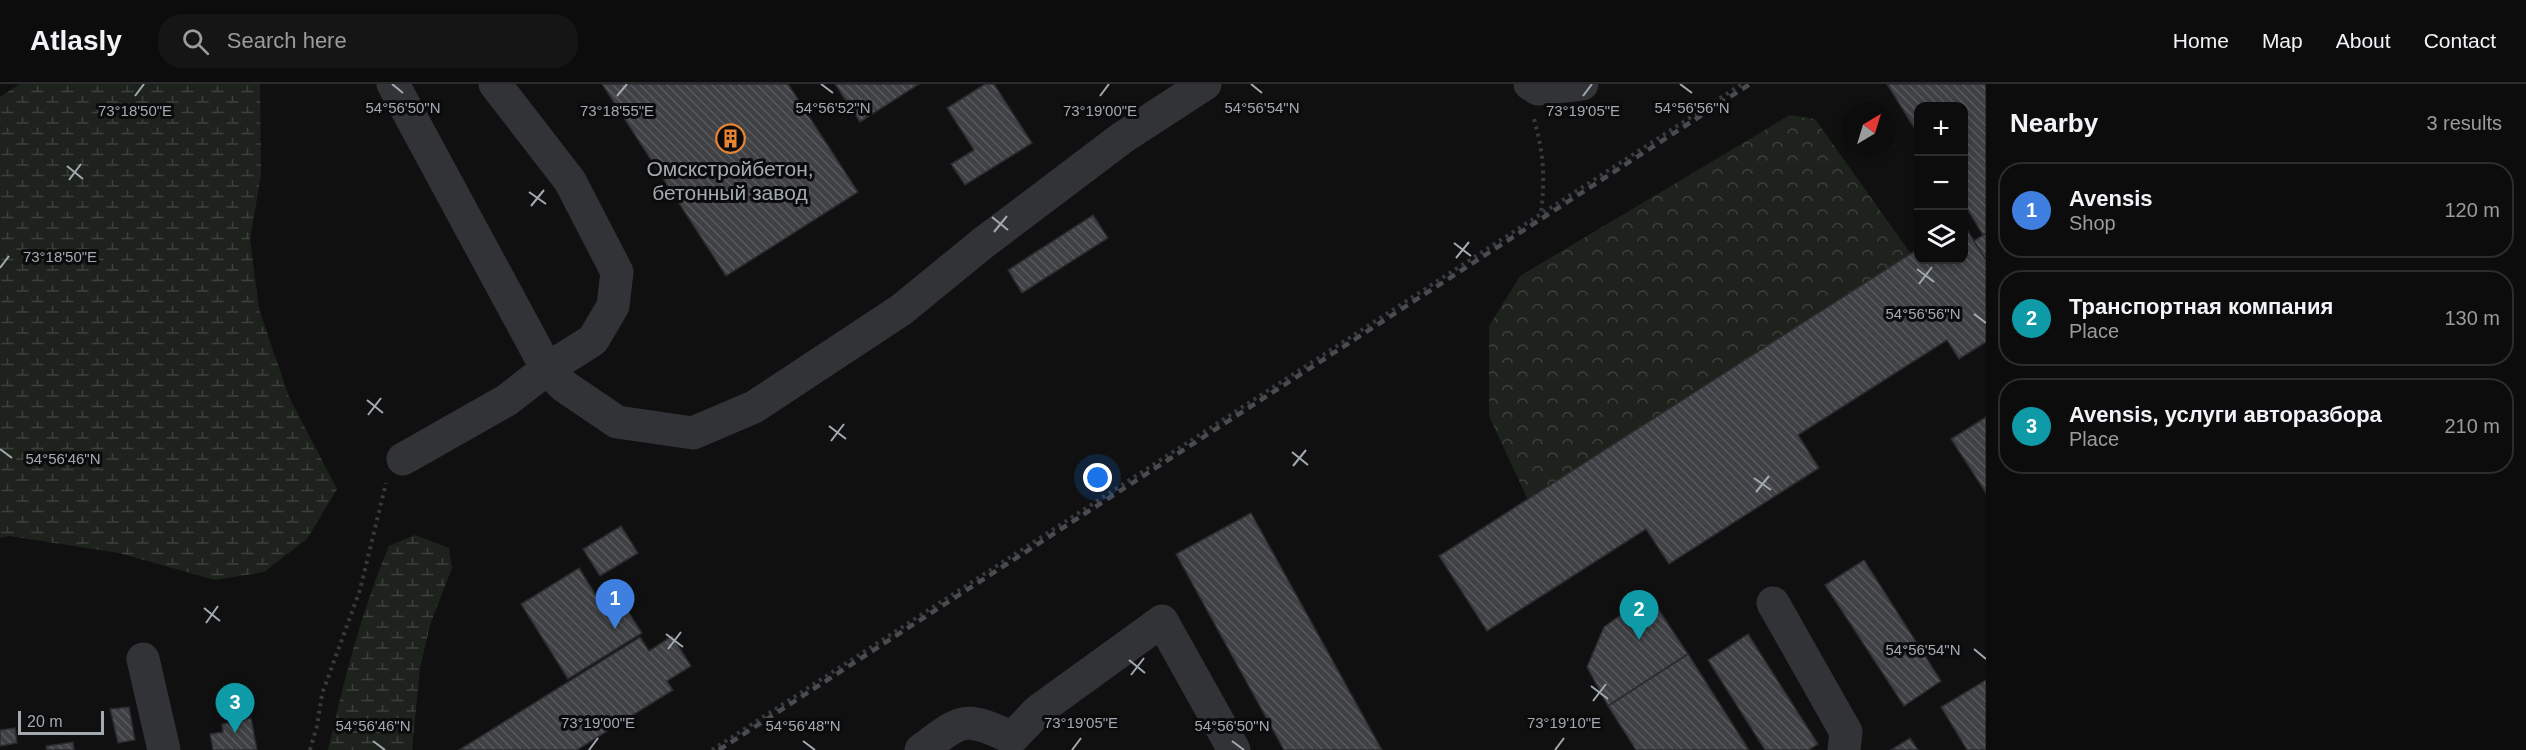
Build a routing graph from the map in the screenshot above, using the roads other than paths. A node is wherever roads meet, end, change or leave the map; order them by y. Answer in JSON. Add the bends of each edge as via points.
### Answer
{"nodes":[{"id":1,"x":393,"y":84,"type":"edge"},
{"id":2,"x":495,"y":84,"type":"edge"},
{"id":3,"x":1205,"y":84,"type":"edge"},
{"id":4,"x":1530,"y":84,"type":"edge"},
{"id":5,"x":1582,"y":84,"type":"edge"},
{"id":6,"x":547,"y":369,"type":"junction"},
{"id":7,"x":403,"y":459,"type":"road end"},
{"id":8,"x":1773,"y":603,"type":"dead end"},
{"id":9,"x":143,"y":659,"type":"dead end"},
{"id":10,"x":1015,"y":744,"type":"edge"},
{"id":11,"x":164,"y":750,"type":"edge"},
{"id":12,"x":921,"y":750,"type":"edge"},
{"id":13,"x":1234,"y":750,"type":"edge"},
{"id":14,"x":1844,"y":750,"type":"edge"}],
"edges":[{"from":1,"to":6,"type":"lane"},
{"from":2,"to":6,"type":"lane","via":[[570,181],[617,272],[613,306],[593,340]]},
{"from":3,"to":6,"type":"lane","via":[[1122,138],[982,243],[901,310],[754,407],[693,433],[617,422],[564,386]]},
{"from":4,"to":5,"type":"lane","via":[[1538,89]]},
{"from":6,"to":7,"type":"lane","via":[[507,400]]},
{"from":8,"to":14,"type":"lane","via":[[1846,732]]},
{"from":9,"to":11,"type":"lane"},
{"from":10,"to":12,"type":"lane","via":[[983,724],[958,723]]},
{"from":10,"to":13,"type":"lane","via":[[1039,710],[1162,621]]}]}
